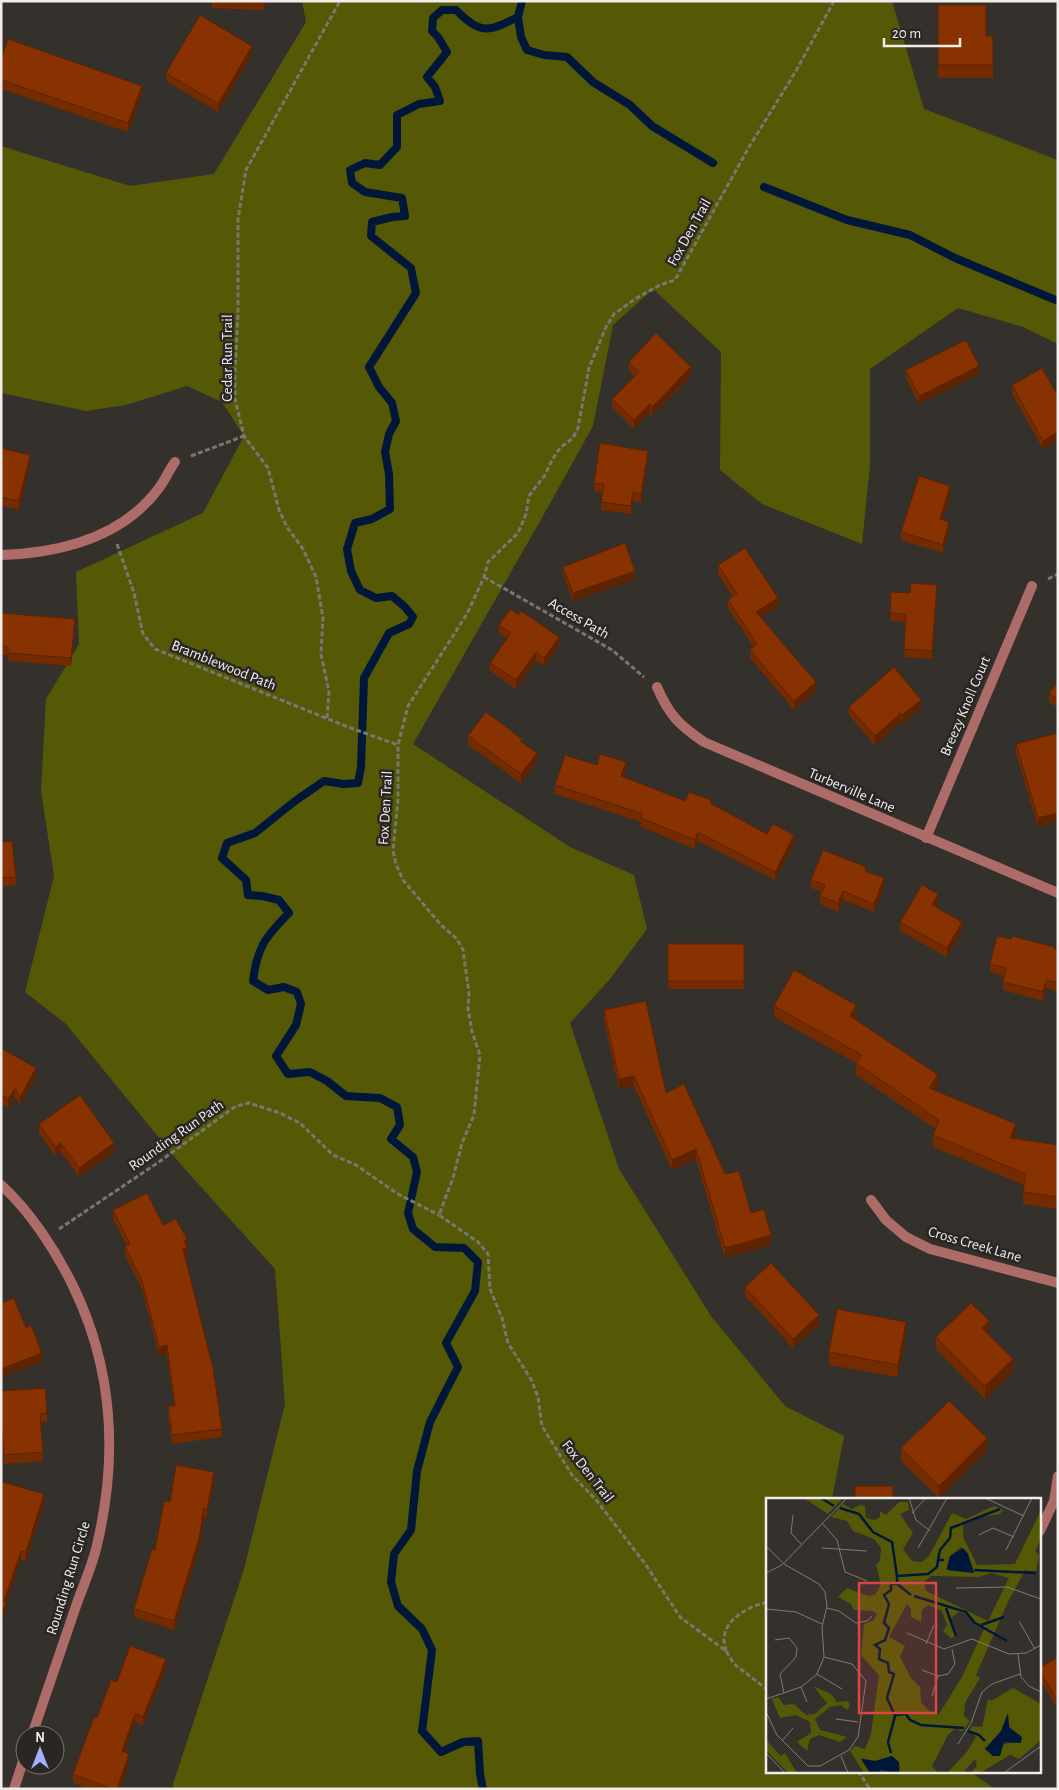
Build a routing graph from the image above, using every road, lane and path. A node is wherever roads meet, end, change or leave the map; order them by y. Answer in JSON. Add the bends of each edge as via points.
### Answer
{"nodes":[{"id":1,"x":340,"y":1,"type":"edge"},
{"id":2,"x":834,"y":1,"type":"edge"},
{"id":3,"x":244,"y":436,"type":"junction"},
{"id":4,"x":174,"y":462,"type":"joint"},
{"id":5,"x":112,"y":530,"type":"junction"},
{"id":6,"x":1,"y":555,"type":"edge"},
{"id":7,"x":484,"y":577,"type":"junction"},
{"id":8,"x":1032,"y":586,"type":"dead end"},
{"id":9,"x":656,"y":687,"type":"joint"},
{"id":10,"x":327,"y":718,"type":"junction"},
{"id":11,"x":398,"y":745,"type":"junction"},
{"id":12,"x":926,"y":838,"type":"junction"},
{"id":13,"x":1058,"y":893,"type":"edge"},
{"id":14,"x":1,"y":1185,"type":"edge"},
{"id":15,"x":871,"y":1200,"type":"dead end"},
{"id":16,"x":439,"y":1215,"type":"junction"},
{"id":17,"x":45,"y":1239,"type":"junction"},
{"id":18,"x":1058,"y":1283,"type":"edge"},
{"id":19,"x":1058,"y":1476,"type":"edge"},
{"id":20,"x":1042,"y":1527,"type":"edge"},
{"id":21,"x":766,"y":1602,"type":"edge"},
{"id":22,"x":726,"y":1651,"type":"junction"},
{"id":23,"x":766,"y":1688,"type":"edge"},
{"id":24,"x":35,"y":1725,"type":"edge"},
{"id":25,"x":859,"y":1772,"type":"edge"},
{"id":26,"x":19,"y":1775,"type":"edge"},
{"id":27,"x":14,"y":1789,"type":"edge"},
{"id":28,"x":870,"y":1789,"type":"edge"}],
"edges":[{"from":1,"to":3,"type":"path","name":"Cedar Run Trail","via":[[246,170],[238,219],[235,372],[235,399]]},
{"from":2,"to":7,"type":"path","name":"Fox Den Trail","via":[[675,280],[636,299],[614,314],[606,327],[589,368],[578,428],[573,438],[560,448],[529,496],[518,533],[488,562]]},
{"from":3,"to":4,"type":"path"},
{"from":3,"to":10,"type":"path","name":"Cedar Run Trail","via":[[268,468],[283,518],[316,577],[323,618],[321,654],[329,692]]},
{"from":4,"to":5,"type":"street","via":[[159,488],[142,507]]},
{"from":5,"to":6,"type":"street","via":[[82,543],[54,550]]},
{"from":5,"to":10,"type":"path","name":"Bramblewood Path","via":[[134,593],[143,634],[155,649]]},
{"from":7,"to":9,"type":"path","name":"Access Path","via":[[612,650]]},
{"from":7,"to":11,"type":"path","name":"Fox Den Trail","via":[[467,614],[408,706]]},
{"from":8,"to":12,"type":"street","name":"Breezy Knoll Court"},
{"from":9,"to":12,"type":"street","name":"Turberville Lane","via":[[666,707],[682,727],[704,742]]},
{"from":10,"to":11,"type":"path","name":"Bramblewood Path"},
{"from":11,"to":16,"type":"path","name":"Fox Den Trail","via":[[396,864],[403,880],[457,939],[462,950],[472,1032],[480,1055],[474,1115]]},
{"from":12,"to":13,"type":"street","name":"Turberville Lane"},
{"from":14,"to":17,"type":"street","name":"Rounding Run Circle"},
{"from":15,"to":18,"type":"street","name":"Cross Creek Lane","via":[[886,1220],[906,1237],[930,1249]]},
{"from":16,"to":17,"type":"path","name":"Rounding Run Path","via":[[398,1194],[356,1165],[333,1155],[300,1123],[249,1103],[236,1106]]},
{"from":16,"to":22,"type":"path","name":"Fox Den Trail","via":[[478,1242],[488,1254],[490,1289],[508,1343],[532,1381],[542,1426],[572,1475],[597,1501],[646,1565],[680,1617]]},
{"from":17,"to":24,"type":"street","name":"Rounding Run Circle","via":[[63,1266],[84,1309],[99,1355],[108,1403],[110,1449],[106,1498],[97,1546]]},
{"from":19,"to":20,"type":"street","via":[[1054,1501]]},
{"from":21,"to":22,"type":"path","via":[[738,1615],[728,1626],[724,1640]]},
{"from":22,"to":23,"type":"path","name":"Fox Den Trail","via":[[734,1664]]},
{"from":25,"to":28,"type":"path"},
{"from":26,"to":27,"type":"street"}]}
